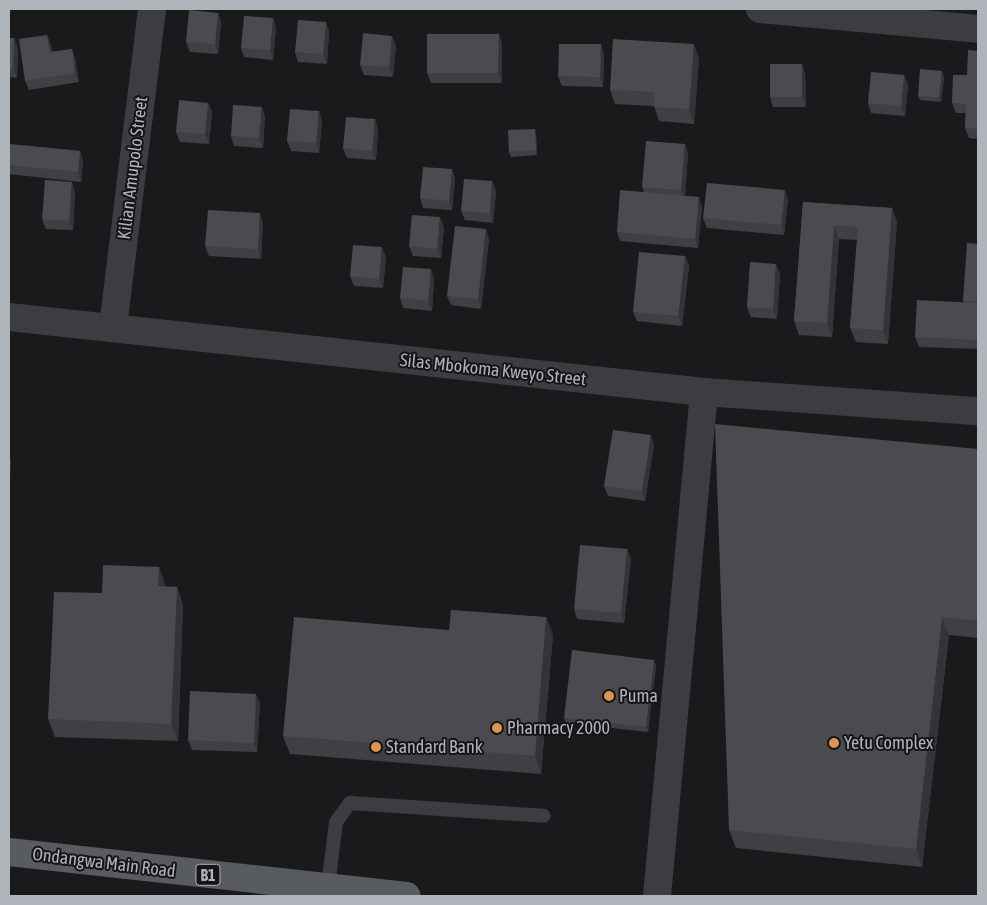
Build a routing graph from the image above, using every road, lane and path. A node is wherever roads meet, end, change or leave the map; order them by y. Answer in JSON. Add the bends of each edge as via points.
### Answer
{"nodes":[{"id":1,"x":152,"y":9,"type":"edge"},
{"id":2,"x":760,"y":9,"type":"edge"},
{"id":3,"x":978,"y":30,"type":"edge"},
{"id":4,"x":9,"y":317,"type":"edge"},
{"id":5,"x":113,"y":328,"type":"junction"},
{"id":6,"x":704,"y":392,"type":"junction"},
{"id":7,"x":978,"y":411,"type":"edge"},
{"id":8,"x":544,"y":816,"type":"dead end"},
{"id":9,"x":9,"y":852,"type":"edge"},
{"id":10,"x":328,"y":887,"type":"junction"},
{"id":11,"x":270,"y":889,"type":"edge"},
{"id":12,"x":407,"y":896,"type":"edge"},
{"id":13,"x":657,"y":896,"type":"edge"}],
"edges":[{"from":1,"to":5,"type":"street","name":"Kilian Amupolo Street"},
{"from":2,"to":3,"type":"street"},
{"from":4,"to":5,"type":"street","name":"Silas Mbokoma Kweyo Street"},
{"from":5,"to":6,"type":"street","name":"Silas Mbokoma Kweyo Street"},
{"from":6,"to":7,"type":"street","name":"Silas Mbokoma Kweyo Street"},
{"from":6,"to":13,"type":"street"},
{"from":8,"to":10,"type":"lane","via":[[350,803],[336,822]]},
{"from":9,"to":11,"type":"main road","name":"Ondangwa Main Road","number":"B1"},
{"from":10,"to":11,"type":"main road","name":"Ondangwa Main Road","number":"B1"},
{"from":10,"to":12,"type":"main road","name":"Ondangwa Main Road","number":"B1"}]}
